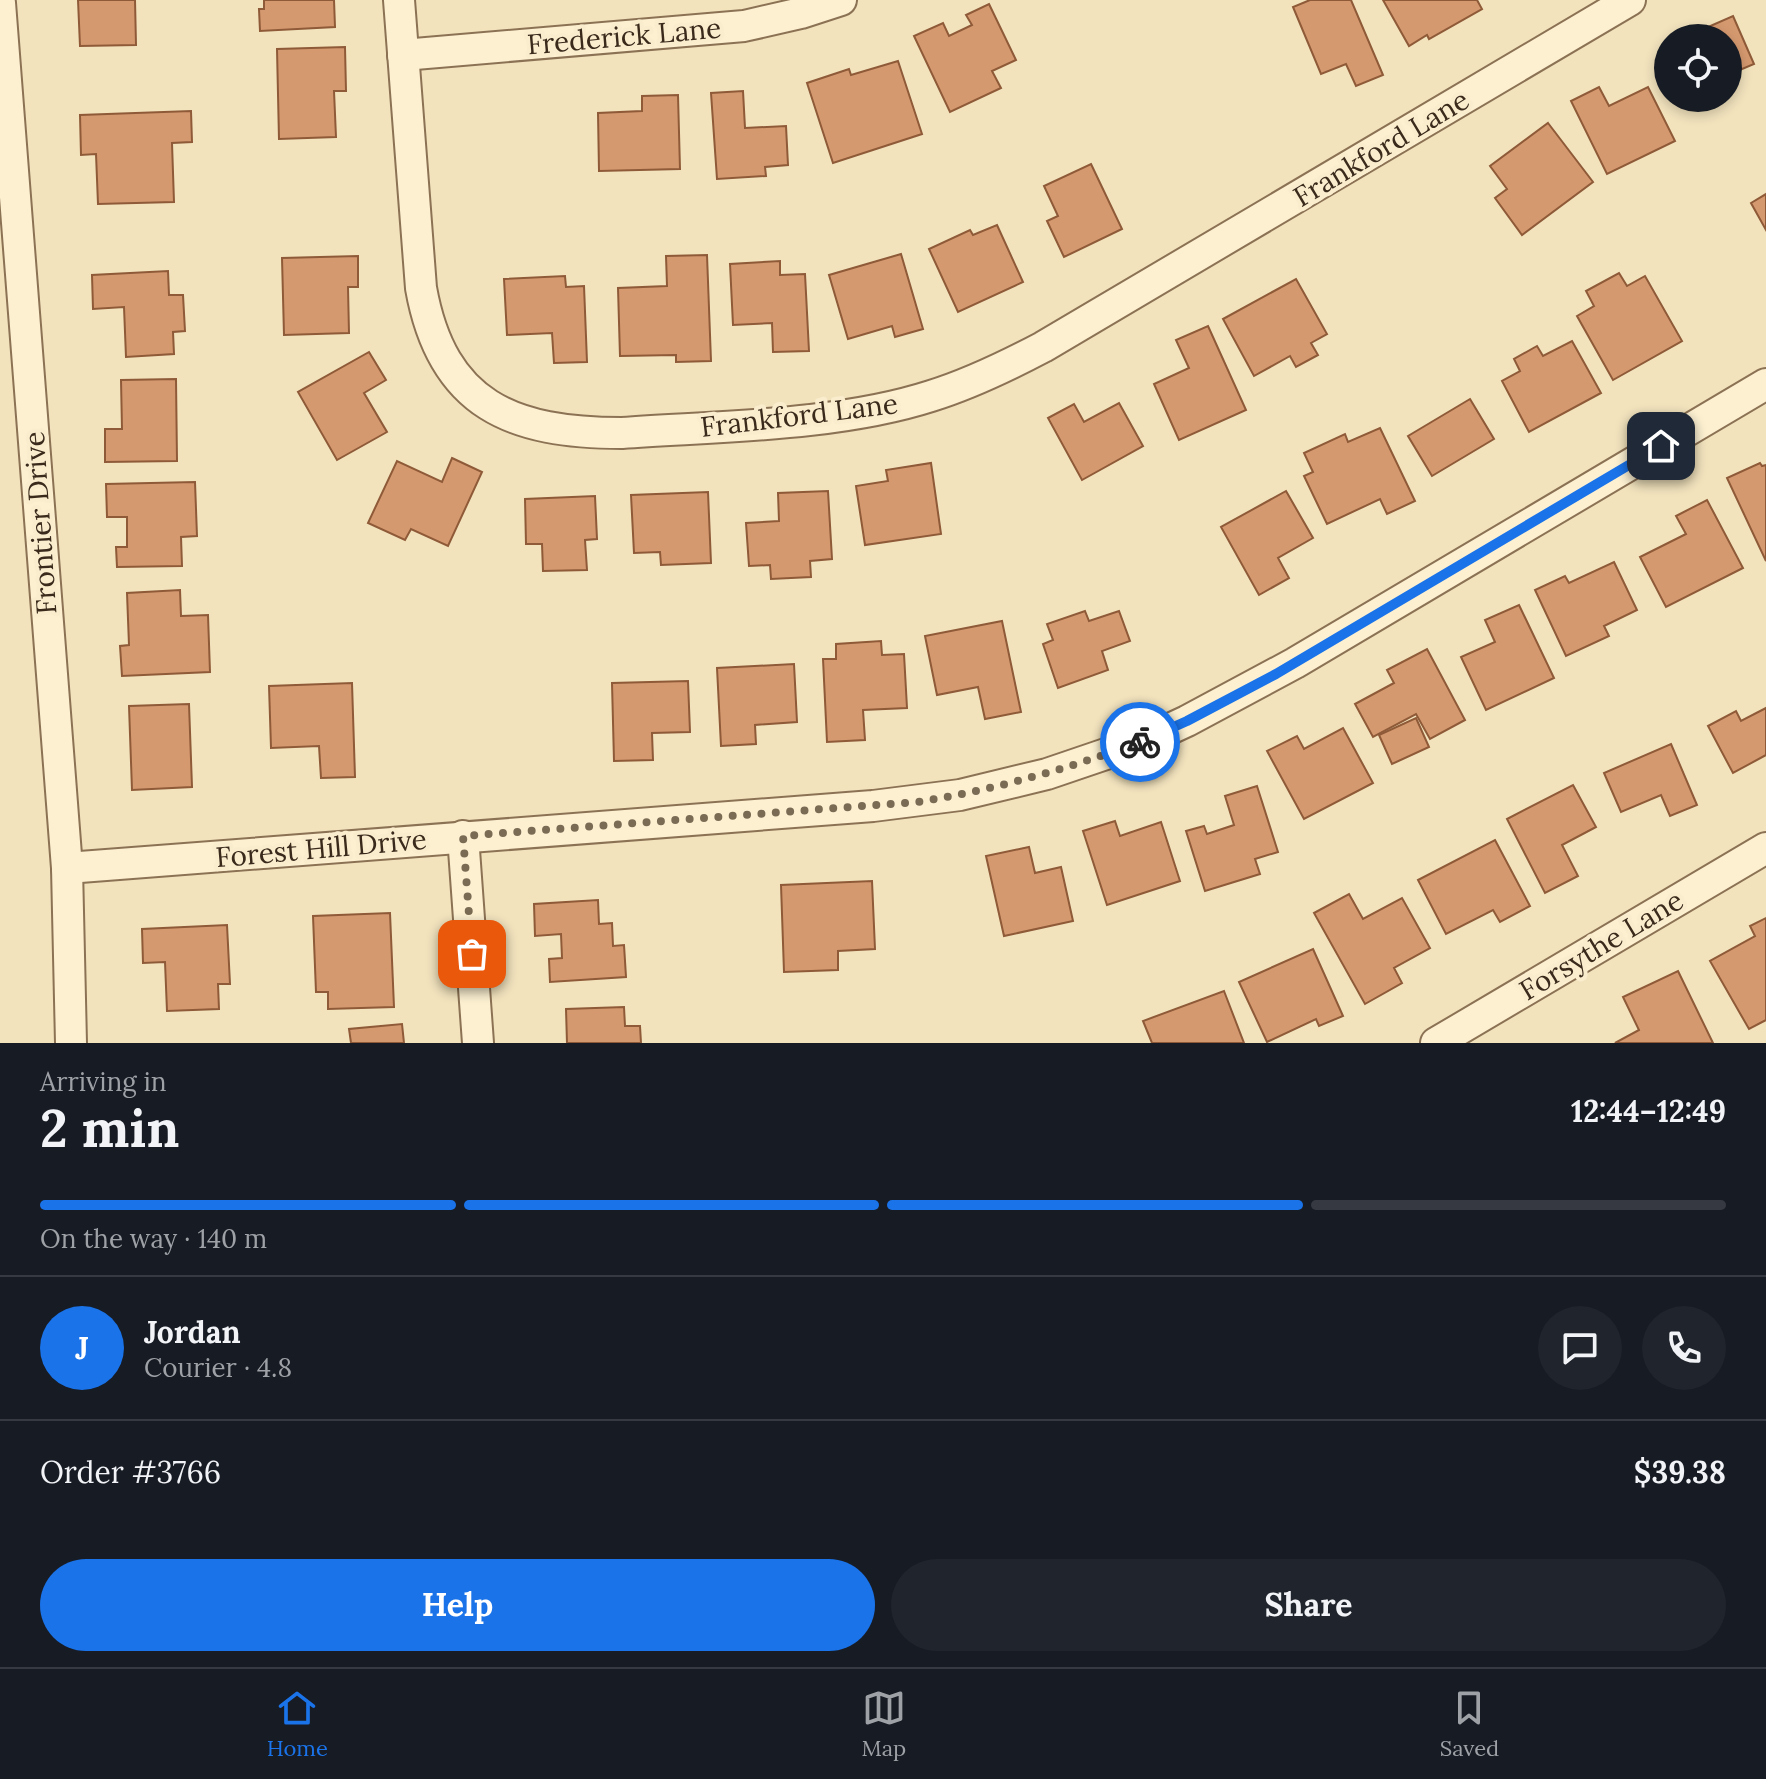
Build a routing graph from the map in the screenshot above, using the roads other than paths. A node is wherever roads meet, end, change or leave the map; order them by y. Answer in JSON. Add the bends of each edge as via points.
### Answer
{"nodes":[{"id":1,"x":399,"y":0,"type":"edge"},
{"id":2,"x":841,"y":0,"type":"edge"},
{"id":3,"x":1630,"y":0,"type":"edge"},
{"id":4,"x":0,"y":3,"type":"edge"},
{"id":5,"x":403,"y":55,"type":"junction"},
{"id":6,"x":3,"y":87,"type":"edge"},
{"id":7,"x":1766,"y":384,"type":"edge"},
{"id":8,"x":463,"y":836,"type":"junction"},
{"id":9,"x":1766,"y":848,"type":"edge"},
{"id":10,"x":67,"y":868,"type":"junction"},
{"id":11,"x":71,"y":1043,"type":"edge"},
{"id":12,"x":478,"y":1043,"type":"edge"},
{"id":13,"x":1436,"y":1043,"type":"edge"}],
"edges":[{"from":1,"to":5,"type":"street","name":"Frankford Lane"},
{"from":2,"to":5,"type":"street","name":"Frederick Lane","via":[[744,26]]},
{"from":3,"to":5,"type":"street","name":"Frankford Lane","via":[[989,374],[930,396],[857,413],[622,433],[549,429],[508,415],[470,389],[441,353],[421,288]]},
{"from":4,"to":6,"type":"street","name":"Frontier Drive"},
{"from":6,"to":10,"type":"street","name":"Frontier Drive"},
{"from":7,"to":8,"type":"street","name":"Forest Hill Drive","via":[[1237,696],[1094,759],[1000,786],[917,802]]},
{"from":8,"to":10,"type":"street","name":"Forest Hill Drive"},
{"from":8,"to":12,"type":"street"},
{"from":9,"to":13,"type":"street","name":"Forsythe Lane"},
{"from":10,"to":11,"type":"street","name":"Frontier Drive"}]}
